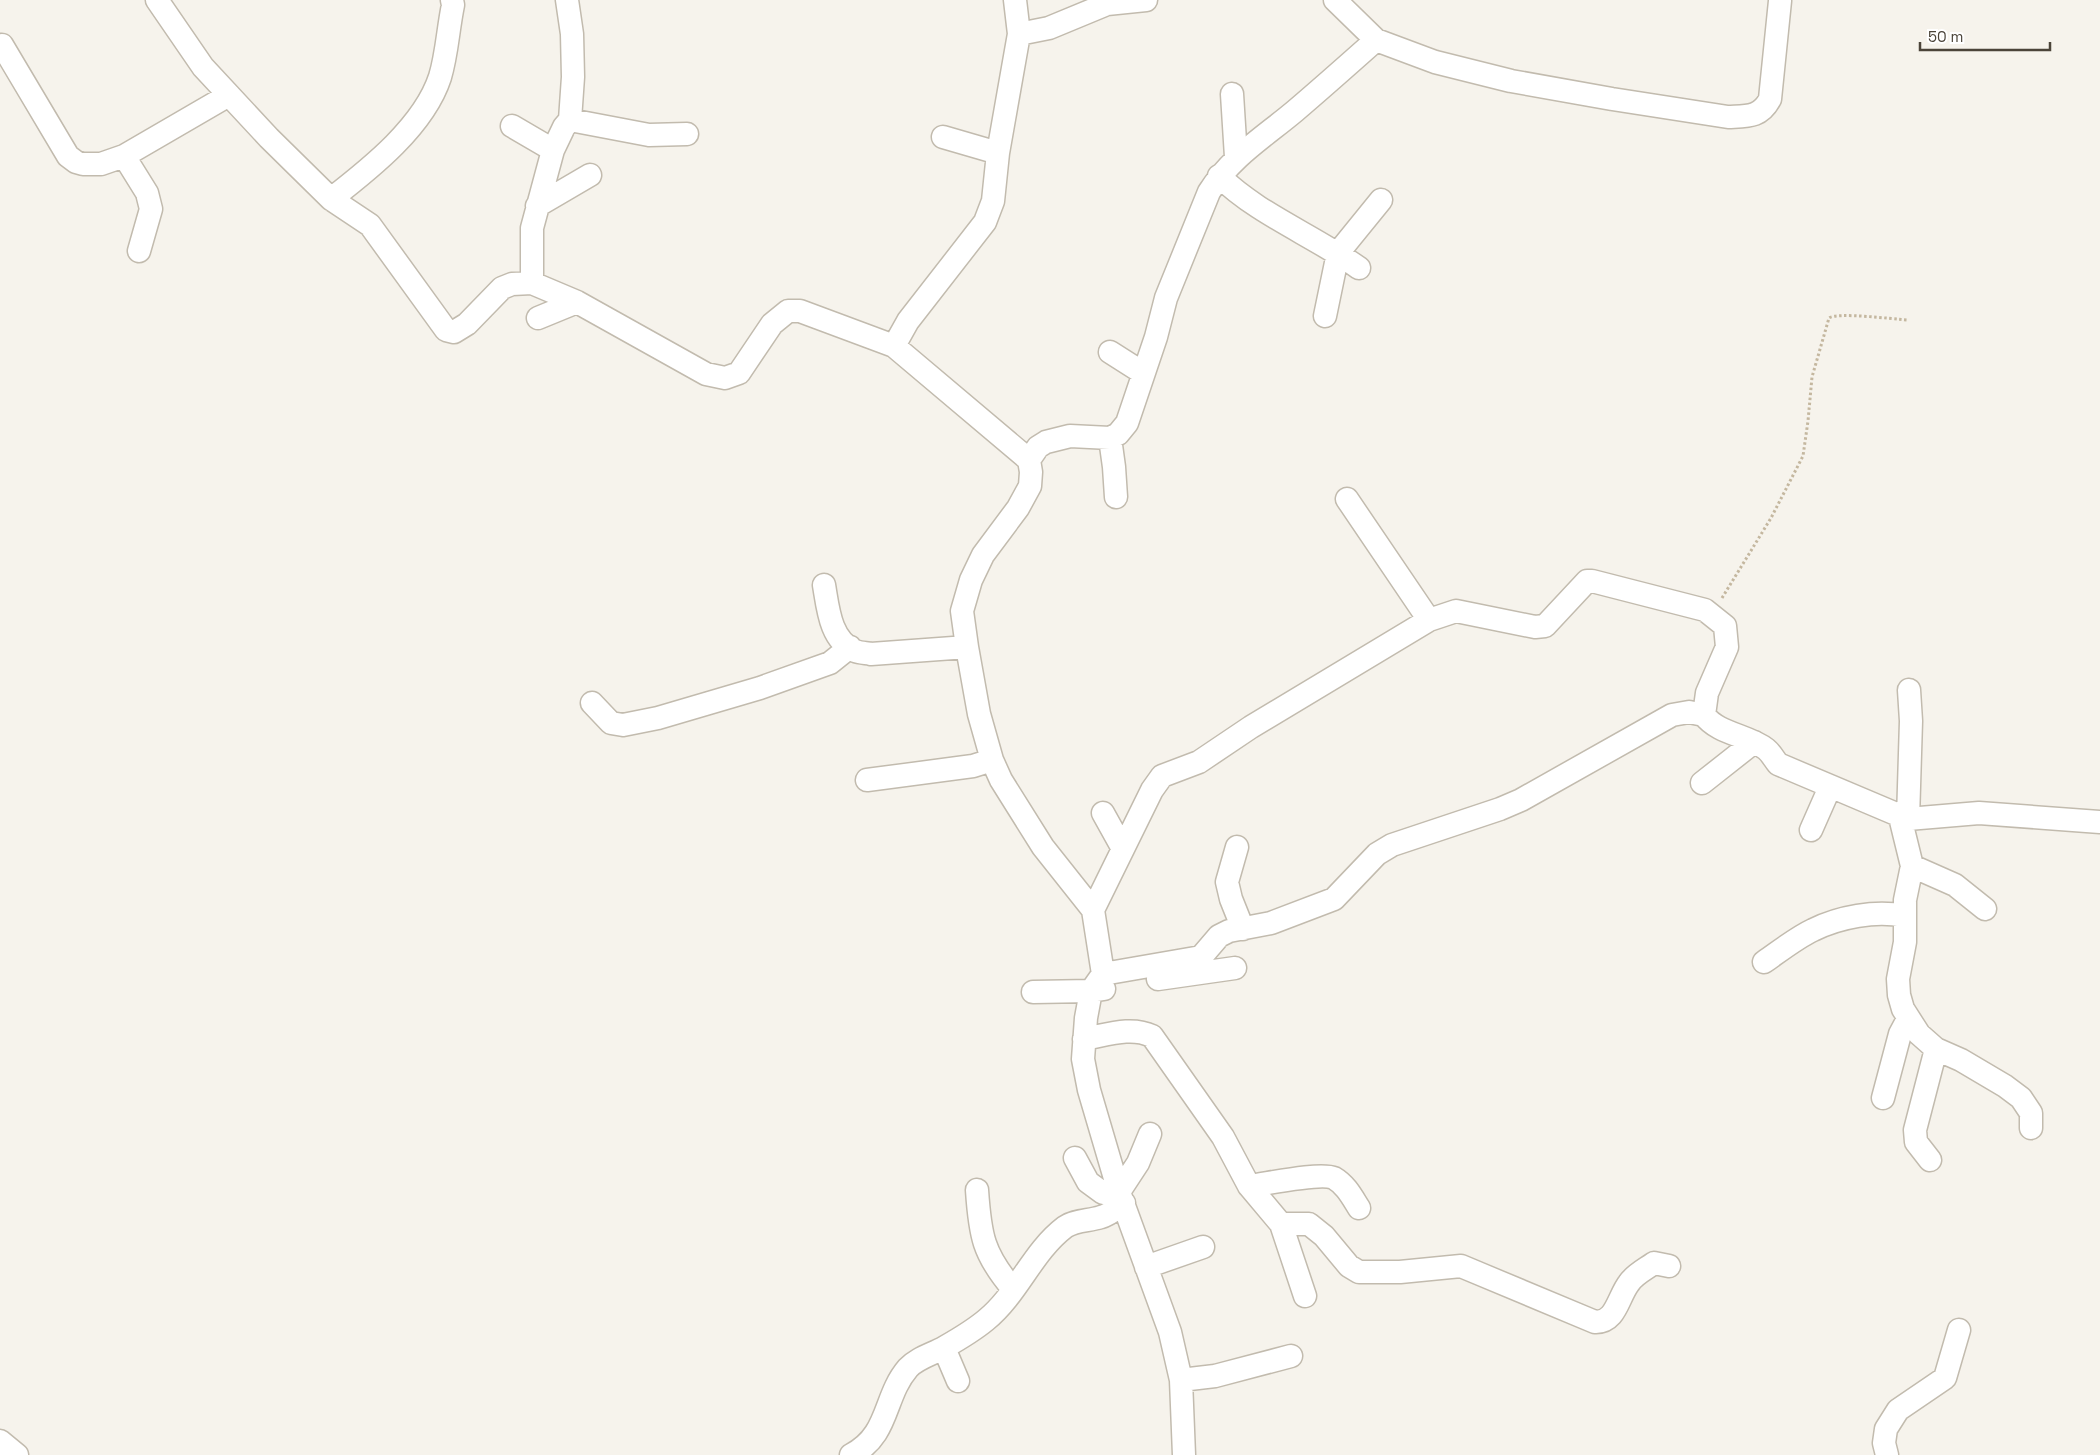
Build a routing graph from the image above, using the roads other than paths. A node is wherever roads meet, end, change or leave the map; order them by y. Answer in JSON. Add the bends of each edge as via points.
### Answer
{"nodes":[{"id":1,"x":157,"y":0,"type":"edge"},
{"id":2,"x":452,"y":0,"type":"edge"},
{"id":3,"x":567,"y":0,"type":"edge"},
{"id":4,"x":1015,"y":0,"type":"edge"},
{"id":5,"x":1146,"y":0,"type":"edge"},
{"id":6,"x":1336,"y":0,"type":"edge"},
{"id":7,"x":1780,"y":1,"type":"edge"},
{"id":8,"x":1019,"y":34,"type":"junction"},
{"id":9,"x":1376,"y":40,"type":"junction"},
{"id":10,"x":2,"y":45,"type":"dead end"},
{"id":11,"x":1232,"y":94,"type":"dead end"},
{"id":12,"x":229,"y":95,"type":"junction"},
{"id":13,"x":570,"y":120,"type":"junction"},
{"id":14,"x":512,"y":126,"type":"dead end"},
{"id":15,"x":686,"y":134,"type":"dead end"},
{"id":16,"x":943,"y":137,"type":"dead end"},
{"id":17,"x":553,"y":150,"type":"junction"},
{"id":18,"x":998,"y":153,"type":"junction"},
{"id":19,"x":124,"y":156,"type":"junction"},
{"id":20,"x":1236,"y":157,"type":"junction"},
{"id":21,"x":590,"y":175,"type":"dead end"},
{"id":22,"x":1218,"y":176,"type":"junction"},
{"id":23,"x":331,"y":199,"type":"junction"},
{"id":24,"x":1381,"y":200,"type":"dead end"},
{"id":25,"x":537,"y":206,"type":"junction"},
{"id":26,"x":139,"y":251,"type":"dead end"},
{"id":27,"x":1338,"y":253,"type":"junction"},
{"id":28,"x":1358,"y":268,"type":"dead end"},
{"id":29,"x":532,"y":283,"type":"junction"},
{"id":30,"x":577,"y":302,"type":"junction"},
{"id":31,"x":1325,"y":316,"type":"dead end"},
{"id":32,"x":538,"y":318,"type":"dead end"},
{"id":33,"x":894,"y":346,"type":"junction"},
{"id":34,"x":1110,"y":352,"type":"dead end"},
{"id":35,"x":1143,"y":373,"type":"junction"},
{"id":36,"x":1110,"y":438,"type":"junction"},
{"id":37,"x":1029,"y":460,"type":"junction"},
{"id":38,"x":1116,"y":497,"type":"dead end"},
{"id":39,"x":1347,"y":499,"type":"dead end"},
{"id":40,"x":824,"y":584,"type":"dead end"},
{"id":41,"x":1429,"y":620,"type":"junction"},
{"id":42,"x":850,"y":647,"type":"junction"},
{"id":43,"x":967,"y":648,"type":"junction"},
{"id":44,"x":1909,"y":690,"type":"dead end"},
{"id":45,"x":592,"y":703,"type":"dead end"},
{"id":46,"x":1704,"y":715,"type":"junction"},
{"id":47,"x":1754,"y":742,"type":"junction"},
{"id":48,"x":992,"y":760,"type":"junction"},
{"id":49,"x":867,"y":780,"type":"dead end"},
{"id":50,"x":1702,"y":783,"type":"dead end"},
{"id":51,"x":1830,"y":787,"type":"junction"},
{"id":52,"x":1103,"y":814,"type":"dead end"},
{"id":53,"x":1904,"y":818,"type":"junction"},
{"id":54,"x":2100,"y":822,"type":"edge"},
{"id":55,"x":1810,"y":830,"type":"dead end"},
{"id":56,"x":1238,"y":847,"type":"dead end"},
{"id":57,"x":1123,"y":849,"type":"junction"},
{"id":58,"x":1912,"y":866,"type":"junction"},
{"id":59,"x":1985,"y":909,"type":"dead end"},
{"id":60,"x":1093,"y":910,"type":"junction"},
{"id":61,"x":1904,"y":916,"type":"junction"},
{"id":62,"x":1243,"y":929,"type":"junction"},
{"id":63,"x":1764,"y":962,"type":"dead end"},
{"id":64,"x":1235,"y":968,"type":"dead end"},
{"id":65,"x":1097,"y":983,"type":"junction"},
{"id":66,"x":1033,"y":992,"type":"dead end"},
{"id":67,"x":1908,"y":1019,"type":"junction"},
{"id":68,"x":1084,"y":1040,"type":"junction"},
{"id":69,"x":1936,"y":1049,"type":"junction"},
{"id":70,"x":1883,"y":1098,"type":"dead end"},
{"id":71,"x":2031,"y":1128,"type":"dead end"},
{"id":72,"x":1150,"y":1134,"type":"dead end"},
{"id":73,"x":1075,"y":1158,"type":"dead end"},
{"id":74,"x":1930,"y":1160,"type":"dead end"},
{"id":75,"x":1249,"y":1186,"type":"junction"},
{"id":76,"x":977,"y":1190,"type":"dead end"},
{"id":77,"x":1122,"y":1198,"type":"junction"},
{"id":78,"x":1359,"y":1208,"type":"dead end"},
{"id":79,"x":1281,"y":1224,"type":"junction"},
{"id":80,"x":1203,"y":1247,"type":"dead end"},
{"id":81,"x":1669,"y":1266,"type":"dead end"},
{"id":82,"x":1146,"y":1267,"type":"junction"},
{"id":83,"x":1013,"y":1289,"type":"junction"},
{"id":84,"x":1305,"y":1296,"type":"dead end"},
{"id":85,"x":1959,"y":1330,"type":"dead end"},
{"id":86,"x":944,"y":1348,"type":"junction"},
{"id":87,"x":1291,"y":1356,"type":"dead end"},
{"id":88,"x":1181,"y":1380,"type":"junction"},
{"id":89,"x":958,"y":1381,"type":"dead end"},
{"id":90,"x":0,"y":1441,"type":"edge"},
{"id":91,"x":17,"y":1455,"type":"edge"},
{"id":92,"x":851,"y":1455,"type":"edge"},
{"id":93,"x":1184,"y":1455,"type":"edge"},
{"id":94,"x":1887,"y":1455,"type":"edge"}],
"edges":[{"from":1,"to":12,"type":"street","via":[[203,67]]},
{"from":2,"to":23,"type":"street","via":[[440,76],[430,102],[417,120],[362,175]]},
{"from":3,"to":13,"type":"street","via":[[572,34]]},
{"from":4,"to":8,"type":"street"},
{"from":5,"to":8,"type":"street","via":[[1108,4],[1048,28]]},
{"from":6,"to":9,"type":"street"},
{"from":7,"to":9,"type":"street","via":[[1770,99],[1765,109],[1747,116],[1728,117],[1511,81],[1435,62]]},
{"from":8,"to":18,"type":"street"},
{"from":9,"to":20,"type":"street","via":[[1295,111]]},
{"from":10,"to":19,"type":"street","via":[[68,156],[83,164],[100,164]]},
{"from":11,"to":20,"type":"street"},
{"from":12,"to":19,"type":"street"},
{"from":12,"to":23,"type":"street"},
{"from":13,"to":15,"type":"street","via":[[649,135]]},
{"from":13,"to":17,"type":"street"},
{"from":14,"to":17,"type":"street"},
{"from":16,"to":18,"type":"street"},
{"from":17,"to":25,"type":"street"},
{"from":18,"to":33,"type":"street","via":[[993,201],[985,222],[908,321]]},
{"from":19,"to":26,"type":"street","via":[[147,193],[150,209]]},
{"from":20,"to":22,"type":"street"},
{"from":21,"to":25,"type":"street"},
{"from":22,"to":27,"type":"street","via":[[1261,209]]},
{"from":22,"to":35,"type":"street","via":[[1208,192],[1166,298]]},
{"from":23,"to":29,"type":"street","via":[[370,225],[446,330],[454,332],[467,324],[502,288]]},
{"from":24,"to":27,"type":"street"},
{"from":25,"to":29,"type":"street","via":[[532,228]]},
{"from":27,"to":28,"type":"street"},
{"from":27,"to":31,"type":"street"},
{"from":29,"to":30,"type":"street"},
{"from":30,"to":32,"type":"street"},
{"from":30,"to":33,"type":"street","via":[[706,374],[725,378],[739,373],[772,324],[788,311],[800,311]]},
{"from":33,"to":37,"type":"street"},
{"from":34,"to":35,"type":"street"},
{"from":35,"to":36,"type":"street","via":[[1127,423]]},
{"from":36,"to":37,"type":"street","via":[[1070,436],[1046,442]]},
{"from":36,"to":38,"type":"street"},
{"from":37,"to":43,"type":"street","via":[[1030,486],[1018,508],[982,555],[971,580],[962,611]]},
{"from":39,"to":41,"type":"street"},
{"from":40,"to":42,"type":"street","via":[[834,630]]},
{"from":41,"to":46,"type":"street","via":[[1456,611],[1535,627],[1545,626],[1584,584],[1592,580],[1705,610],[1725,626],[1727,647],[1707,693]]},
{"from":41,"to":57,"type":"street","via":[[1251,726],[1199,762],[1162,776]]},
{"from":42,"to":43,"type":"street","via":[[872,654]]},
{"from":42,"to":45,"type":"street","via":[[830,663],[658,718],[623,725],[611,723]]},
{"from":43,"to":48,"type":"street","via":[[979,714]]},
{"from":44,"to":53,"type":"street","via":[[1911,721]]},
{"from":46,"to":47,"type":"street","via":[[1716,726]]},
{"from":46,"to":62,"type":"street","via":[[1689,712],[1672,715],[1521,800],[1392,845],[1378,854],[1334,899],[1271,923]]},
{"from":47,"to":50,"type":"street"},
{"from":47,"to":51,"type":"street","via":[[1768,750],[1778,764]]},
{"from":48,"to":49,"type":"street","via":[[972,766]]},
{"from":48,"to":60,"type":"street","via":[[1032,831]]},
{"from":51,"to":53,"type":"street"},
{"from":51,"to":55,"type":"street"},
{"from":52,"to":57,"type":"street"},
{"from":53,"to":54,"type":"street","via":[[1980,813]]},
{"from":53,"to":58,"type":"street"},
{"from":56,"to":62,"type":"street","via":[[1227,882]]},
{"from":57,"to":60,"type":"street"},
{"from":58,"to":59,"type":"street","via":[[1955,885]]},
{"from":58,"to":61,"type":"street"},
{"from":60,"to":65,"type":"street"},
{"from":61,"to":63,"type":"street","via":[[1891,913],[1845,918],[1813,930]]},
{"from":61,"to":67,"type":"street","via":[[1905,942],[1898,978],[1899,995]]},
{"from":62,"to":65,"type":"street","via":[[1219,936],[1201,957]]},
{"from":64,"to":65,"type":"street","via":[[1138,982]]},
{"from":65,"to":66,"type":"street"},
{"from":65,"to":68,"type":"street","via":[[1086,1018]]},
{"from":67,"to":69,"type":"street"},
{"from":67,"to":70,"type":"street","via":[[1900,1034]]},
{"from":68,"to":75,"type":"street","via":[[1132,1031],[1152,1036],[1223,1137]]},
{"from":68,"to":77,"type":"street","via":[[1083,1059],[1089,1090]]},
{"from":69,"to":71,"type":"street","via":[[1961,1060],[2021,1098],[2031,1113]]},
{"from":69,"to":74,"type":"street","via":[[1915,1130],[1916,1142]]},
{"from":72,"to":77,"type":"street"},
{"from":73,"to":77,"type":"street","via":[[1088,1182],[1103,1193]]},
{"from":75,"to":78,"type":"street","via":[[1310,1176],[1333,1178],[1348,1190]]},
{"from":75,"to":79,"type":"street"},
{"from":76,"to":83,"type":"street","via":[[979,1225],[984,1243],[998,1272]]},
{"from":77,"to":82,"type":"street"},
{"from":77,"to":83,"type":"street","via":[[1104,1216],[1073,1222],[1065,1227],[1050,1240]]},
{"from":79,"to":81,"type":"street","via":[[1309,1224],[1358,1272],[1461,1266],[1595,1322],[1610,1318],[1629,1282],[1641,1272],[1654,1264]]},
{"from":79,"to":84,"type":"street"},
{"from":80,"to":82,"type":"street"},
{"from":82,"to":88,"type":"street","via":[[1170,1332]]},
{"from":83,"to":86,"type":"street","via":[[985,1321]]},
{"from":85,"to":94,"type":"street","via":[[1945,1378],[1898,1410],[1886,1428],[1884,1443]]},
{"from":86,"to":89,"type":"street"},
{"from":86,"to":92,"type":"street","via":[[908,1368],[874,1438]]},
{"from":87,"to":88,"type":"street","via":[[1215,1376]]},
{"from":88,"to":93,"type":"street"},
{"from":90,"to":91,"type":"street"}]}
